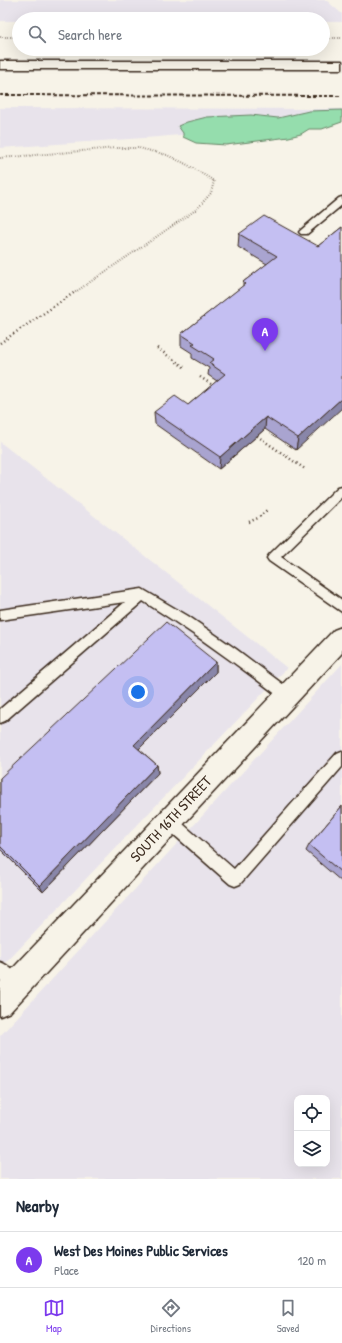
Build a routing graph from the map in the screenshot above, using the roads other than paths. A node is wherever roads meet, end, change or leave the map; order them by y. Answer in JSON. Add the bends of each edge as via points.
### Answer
{"nodes":[{"id":1,"x":0,"y":65,"type":"edge"},
{"id":2,"x":342,"y":65,"type":"edge"},
{"id":3,"x":342,"y":200,"type":"edge"},
{"id":4,"x":304,"y":232,"type":"dead end"},
{"id":5,"x":342,"y":490,"type":"edge"},
{"id":6,"x":142,"y":594,"type":"junction"},
{"id":7,"x":342,"y":606,"type":"edge"},
{"id":8,"x":0,"y":615,"type":"edge"},
{"id":9,"x":342,"y":637,"type":"edge"},
{"id":10,"x":287,"y":695,"type":"junction"},
{"id":11,"x":0,"y":717,"type":"edge"},
{"id":12,"x":342,"y":757,"type":"edge"},
{"id":13,"x":169,"y":821,"type":"junction"},
{"id":14,"x":5,"y":985,"type":"edge"}],
"edges":[{"from":1,"to":2,"type":"street"},
{"from":3,"to":4,"type":"lane"},
{"from":5,"to":7,"type":"lane","via":[[273,558]]},
{"from":6,"to":8,"type":"lane"},
{"from":6,"to":10,"type":"lane","via":[[232,653]]},
{"from":6,"to":11,"type":"lane"},
{"from":9,"to":10,"type":"street","name":"SOUTH 16TH STREET"},
{"from":10,"to":13,"type":"street","name":"SOUTH 16TH STREET"},
{"from":12,"to":13,"type":"lane","via":[[235,879]]},
{"from":13,"to":14,"type":"street","name":"SOUTH 16TH STREET"}]}
